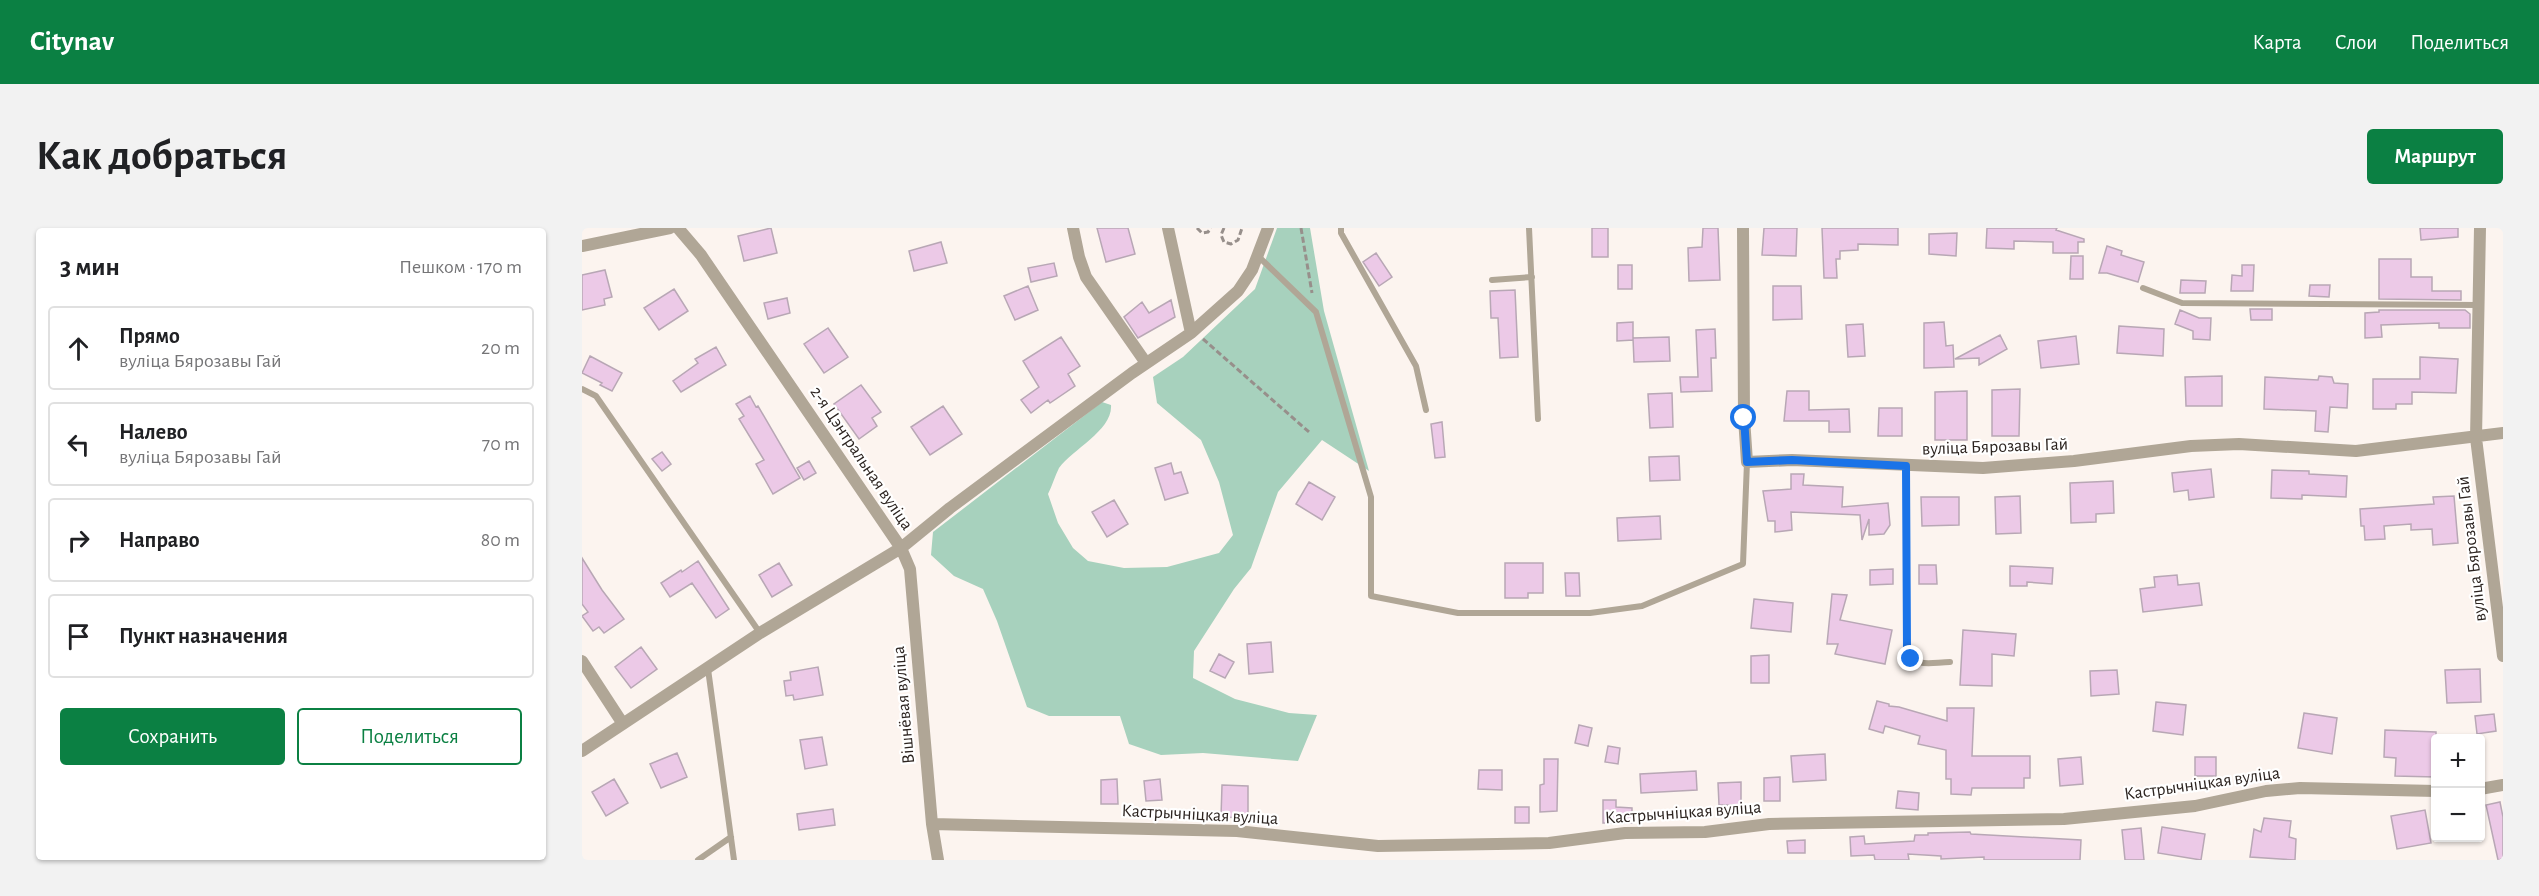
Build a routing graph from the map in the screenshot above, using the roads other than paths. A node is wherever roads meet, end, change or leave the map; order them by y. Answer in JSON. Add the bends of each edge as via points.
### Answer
{"nodes":[{"id":1,"x":670,"y":228,"type":"edge"},
{"id":2,"x":678,"y":228,"type":"edge"},
{"id":3,"x":1073,"y":228,"type":"edge"},
{"id":4,"x":1168,"y":228,"type":"edge"},
{"id":5,"x":1268,"y":228,"type":"edge"},
{"id":6,"x":1341,"y":228,"type":"edge"},
{"id":7,"x":1529,"y":228,"type":"edge"},
{"id":8,"x":1743,"y":228,"type":"edge"},
{"id":9,"x":2480,"y":228,"type":"edge"},
{"id":10,"x":582,"y":246,"type":"edge"},
{"id":11,"x":1257,"y":255,"type":"junction"},
{"id":12,"x":1532,"y":277,"type":"junction"},
{"id":13,"x":1492,"y":280,"type":"dead end"},
{"id":14,"x":2143,"y":288,"type":"dead end"},
{"id":15,"x":2479,"y":306,"type":"junction"},
{"id":16,"x":1191,"y":333,"type":"junction"},
{"id":17,"x":1146,"y":363,"type":"junction"},
{"id":18,"x":582,"y":389,"type":"edge"},
{"id":19,"x":1426,"y":410,"type":"dead end"},
{"id":20,"x":1538,"y":419,"type":"dead end"},
{"id":21,"x":2503,"y":433,"type":"edge"},
{"id":22,"x":2476,"y":438,"type":"junction"},
{"id":23,"x":1747,"y":462,"type":"junction"},
{"id":24,"x":1906,"y":466,"type":"junction"},
{"id":25,"x":901,"y":548,"type":"junction"},
{"id":26,"x":760,"y":633,"type":"junction"},
{"id":27,"x":2503,"y":656,"type":"edge"},
{"id":28,"x":582,"y":661,"type":"edge"},
{"id":29,"x":1950,"y":662,"type":"dead end"},
{"id":30,"x":708,"y":668,"type":"junction"},
{"id":31,"x":623,"y":724,"type":"junction"},
{"id":32,"x":582,"y":751,"type":"edge"},
{"id":33,"x":2503,"y":785,"type":"edge"},
{"id":34,"x":2485,"y":788,"type":"edge"},
{"id":35,"x":2431,"y":791,"type":"edge"},
{"id":36,"x":932,"y":824,"type":"junction"},
{"id":37,"x":731,"y":837,"type":"junction"},
{"id":38,"x":698,"y":860,"type":"edge"},
{"id":39,"x":734,"y":860,"type":"edge"},
{"id":40,"x":938,"y":860,"type":"edge"}],
"edges":[{"from":1,"to":10,"type":"street"},
{"from":2,"to":25,"type":"street","name":"2-я Цэнтральная вуліца","via":[[701,255]]},
{"from":3,"to":17,"type":"street","via":[[1086,277]]},
{"from":4,"to":16,"type":"street"},
{"from":5,"to":11,"type":"street"},
{"from":6,"to":19,"type":"lane","via":[[1416,366]]},
{"from":7,"to":12,"type":"lane"},
{"from":8,"to":23,"type":"street"},
{"from":9,"to":15,"type":"street","name":"вуліца Бярозавы Гай"},
{"from":11,"to":16,"type":"street","via":[[1238,291]]},
{"from":11,"to":23,"type":"lane","via":[[1316,312],[1371,497],[1371,596],[1458,613],[1590,612],[1642,606],[1743,564]]},
{"from":12,"to":13,"type":"lane"},
{"from":12,"to":20,"type":"lane"},
{"from":14,"to":15,"type":"lane","via":[[2182,303]]},
{"from":15,"to":22,"type":"street","name":"вуліца Бярозавы Гай"},
{"from":16,"to":17,"type":"street"},
{"from":17,"to":25,"type":"street"},
{"from":18,"to":26,"type":"lane","via":[[596,396]]},
{"from":21,"to":22,"type":"street","name":"вуліца Бярозавы Гай"},
{"from":22,"to":24,"type":"street","name":"вуліца Бярозавы Гай","via":[[2356,451],[2239,444],[1983,468]]},
{"from":22,"to":27,"type":"street","name":"вуліца Бярозавы Гай"},
{"from":23,"to":24,"type":"street","name":"вуліца Бярозавы Гай","via":[[1792,460]]},
{"from":24,"to":29,"type":"lane","via":[[1907,650],[1918,664]]},
{"from":25,"to":26,"type":"street","name":"2-я Цэнтральная вуліца"},
{"from":25,"to":36,"type":"street","name":"Вішнёвая вуліца","via":[[910,569]]},
{"from":26,"to":30,"type":"street","name":"2-я Цэнтральная вуліца"},
{"from":28,"to":31,"type":"street"},
{"from":30,"to":31,"type":"street","name":"2-я Цэнтральная вуліца"},
{"from":30,"to":37,"type":"lane"},
{"from":31,"to":32,"type":"street","name":"2-я Цэнтральная вуліца"},
{"from":33,"to":34,"type":"street"},
{"from":35,"to":36,"type":"street","name":"Кастрычніцкая вуліца","via":[[2300,788],[2195,806],[2064,819],[1769,824],[1705,832],[1625,833],[1549,843],[1378,846],[1237,831]]},
{"from":36,"to":40,"type":"street","name":"Вішнёвая вуліца"},
{"from":37,"to":38,"type":"lane"},
{"from":37,"to":39,"type":"lane"}]}
